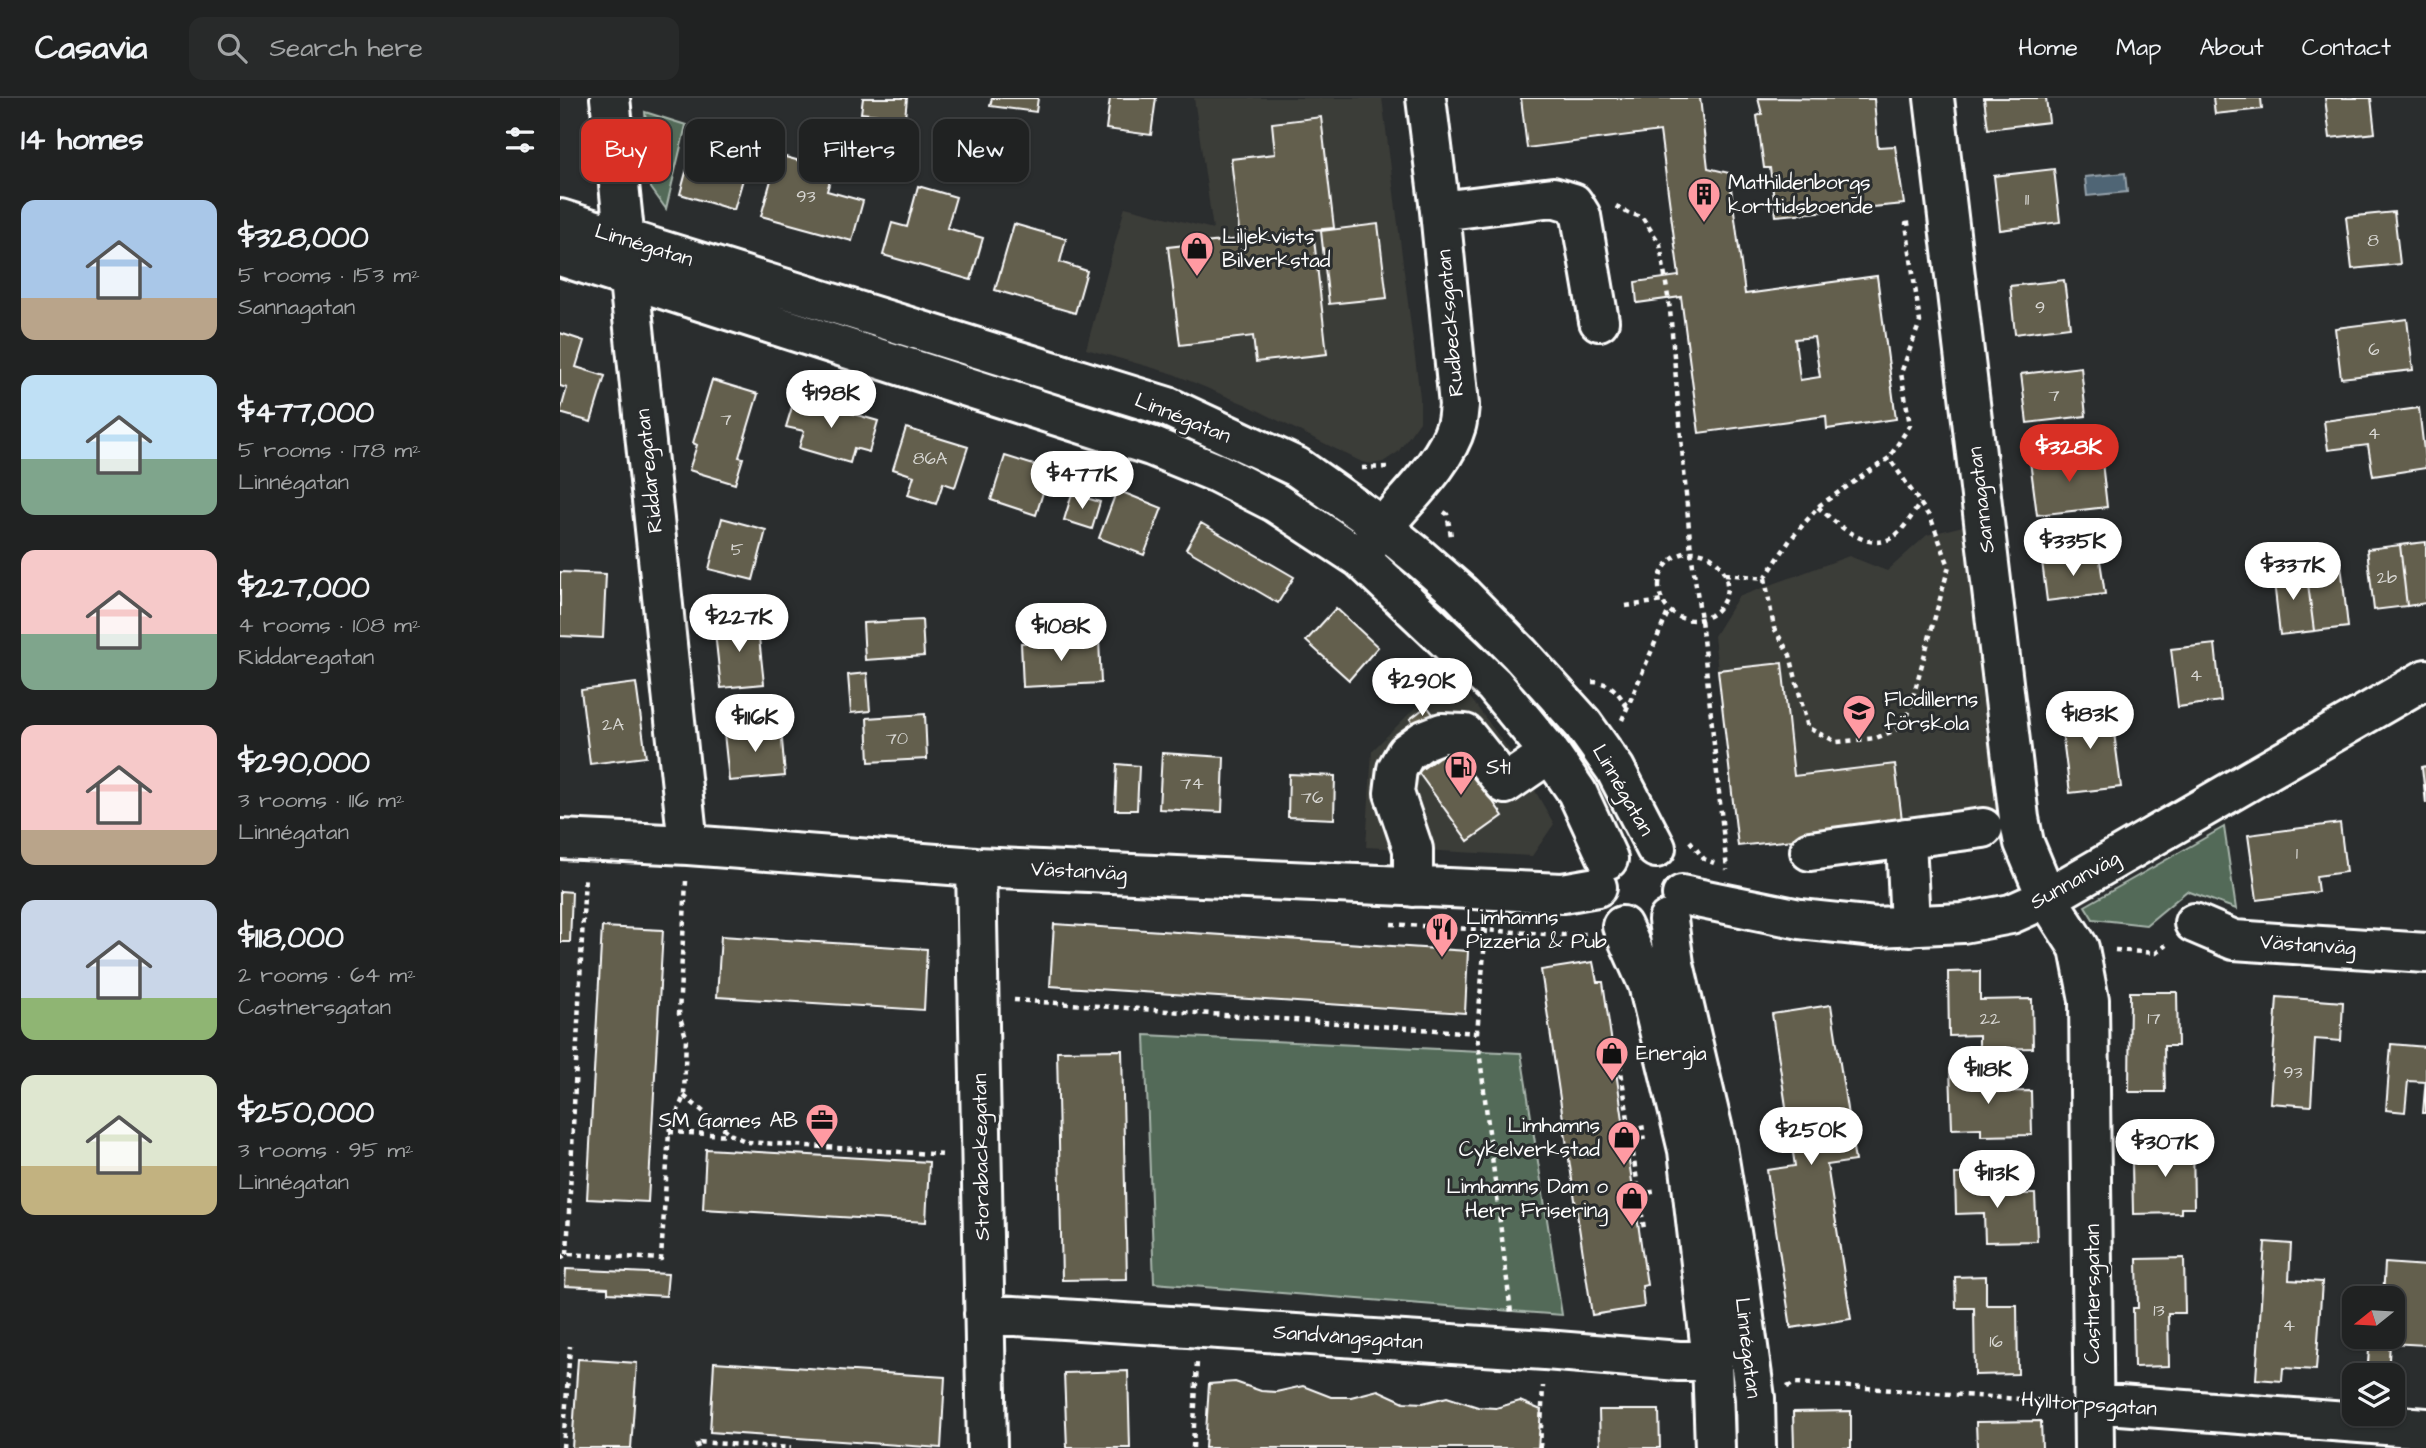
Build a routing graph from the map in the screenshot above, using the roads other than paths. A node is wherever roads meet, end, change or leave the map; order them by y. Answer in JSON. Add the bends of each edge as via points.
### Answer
{"nodes":[{"id":1,"x":610,"y":98,"type":"edge"},
{"id":2,"x":1426,"y":98,"type":"edge"},
{"id":3,"x":1934,"y":98,"type":"edge"},
{"id":4,"x":1440,"y":211,"type":"junction"},
{"id":5,"x":560,"y":219,"type":"edge"},
{"id":6,"x":624,"y":239,"type":"junction"},
{"id":7,"x":560,"y":256,"type":"edge"},
{"id":8,"x":629,"y":277,"type":"junction"},
{"id":9,"x":1599,"y":321,"type":"dead end"},
{"id":10,"x":1381,"y":526,"type":"junction"},
{"id":11,"x":1360,"y":558,"type":"junction"},
{"id":12,"x":2426,"y":679,"type":"edge"},
{"id":13,"x":1550,"y":754,"type":"junction"},
{"id":14,"x":1983,"y":828,"type":"dead end"},
{"id":15,"x":1906,"y":838,"type":"junction"},
{"id":16,"x":560,"y":839,"type":"edge"},
{"id":17,"x":1656,"y":848,"type":"junction"},
{"id":18,"x":1810,"y":851,"type":"dead end"},
{"id":19,"x":687,"y":863,"type":"junction"},
{"id":20,"x":976,"y":867,"type":"junction"},
{"id":21,"x":1603,"y":873,"type":"junction"},
{"id":22,"x":1413,"y":887,"type":"junction"},
{"id":23,"x":2047,"y":898,"type":"junction"},
{"id":24,"x":1675,"y":907,"type":"junction"},
{"id":25,"x":2194,"y":923,"type":"road end"},
{"id":26,"x":1622,"y":926,"type":"junction"},
{"id":27,"x":1910,"y":926,"type":"junction"},
{"id":28,"x":2426,"y":953,"type":"edge"},
{"id":29,"x":984,"y":1314,"type":"junction"},
{"id":30,"x":1713,"y":1360,"type":"junction"},
{"id":31,"x":2093,"y":1404,"type":"junction"},
{"id":32,"x":2426,"y":1428,"type":"edge"},
{"id":33,"x":987,"y":1448,"type":"edge"},
{"id":34,"x":1715,"y":1448,"type":"edge"},
{"id":35,"x":1756,"y":1448,"type":"edge"},
{"id":36,"x":2094,"y":1448,"type":"edge"}],
"edges":[{"from":1,"to":6,"type":"street","name":"Riddaregatan"},
{"from":2,"to":4,"type":"street","name":"Rudbecksgatan"},
{"from":3,"to":23,"type":"street","name":"Sannagatan","via":[[2019,818],[2024,843]]},
{"from":4,"to":9,"type":"street","via":[[1553,197],[1573,203],[1581,216]]},
{"from":4,"to":10,"type":"street","name":"Rudbecksgatan","via":[[1459,405],[1456,427],[1444,453]]},
{"from":5,"to":6,"type":"street","name":"Linnégatan"},
{"from":6,"to":8,"type":"street","name":"Riddaregatan"},
{"from":6,"to":10,"type":"street","name":"Linnégatan","via":[[1168,407],[1297,467]]},
{"from":7,"to":8,"type":"street","name":"Linnégatan"},
{"from":8,"to":11,"type":"street","name":"Linnégatan","via":[[1151,446],[1276,503]]},
{"from":8,"to":19,"type":"street","name":"Riddaregatan"},
{"from":10,"to":11,"type":"street","name":"Rudbecksgatan"},
{"from":10,"to":17,"type":"street","name":"Linnégatan","via":[[1468,601],[1583,724],[1615,769]]},
{"from":11,"to":13,"type":"street","name":"Linnégatan","via":[[1494,685]]},
{"from":12,"to":23,"type":"street","name":"Sunnanväg"},
{"from":13,"to":21,"type":"street","name":"Linnégatan","via":[[1581,800]]},
{"from":13,"to":22,"type":"street","via":[[1505,784],[1465,734],[1442,733],[1406,753],[1397,769],[1394,793],[1413,849]]},
{"from":14,"to":15,"type":"street"},
{"from":15,"to":18,"type":"street"},
{"from":15,"to":27,"type":"street"},
{"from":16,"to":19,"type":"street","name":"Västanväg"},
{"from":17,"to":21,"type":"street","via":[[1632,845],[1619,850]]},
{"from":17,"to":24,"type":"street","via":[[1672,858],[1681,874]]},
{"from":19,"to":20,"type":"street","name":"Västanväg"},
{"from":20,"to":22,"type":"street","name":"Västanväg"},
{"from":20,"to":29,"type":"street","name":"Storabackegatan"},
{"from":21,"to":22,"type":"street","name":"Västanväg","via":[[1563,893]]},
{"from":21,"to":26,"type":"street","via":[[1604,910]]},
{"from":23,"to":27,"type":"street","name":"Sunnanväg","via":[[2011,914]]},
{"from":23,"to":31,"type":"street","name":"Castnersgatan","via":[[2079,948],[2090,1000]]},
{"from":24,"to":26,"type":"street","via":[[1655,928]]},
{"from":24,"to":27,"type":"street","name":"Sunnanväg"},
{"from":24,"to":35,"type":"street","name":"Linnégatan","via":[[1674,964],[1717,1147],[1755,1398]]},
{"from":25,"to":28,"type":"street","name":"Västanväg","via":[[2234,940]]},
{"from":26,"to":30,"type":"street","name":"Linnégatan","via":[[1648,984],[1686,1138]]},
{"from":29,"to":30,"type":"street","name":"Sandvångsgatan"},
{"from":29,"to":33,"type":"street","name":"Storabackegatan"},
{"from":30,"to":34,"type":"street","name":"Linnégatan"},
{"from":31,"to":32,"type":"street","name":"Hylltorpsgatan"},
{"from":31,"to":36,"type":"street","name":"Castnersgatan"}]}
